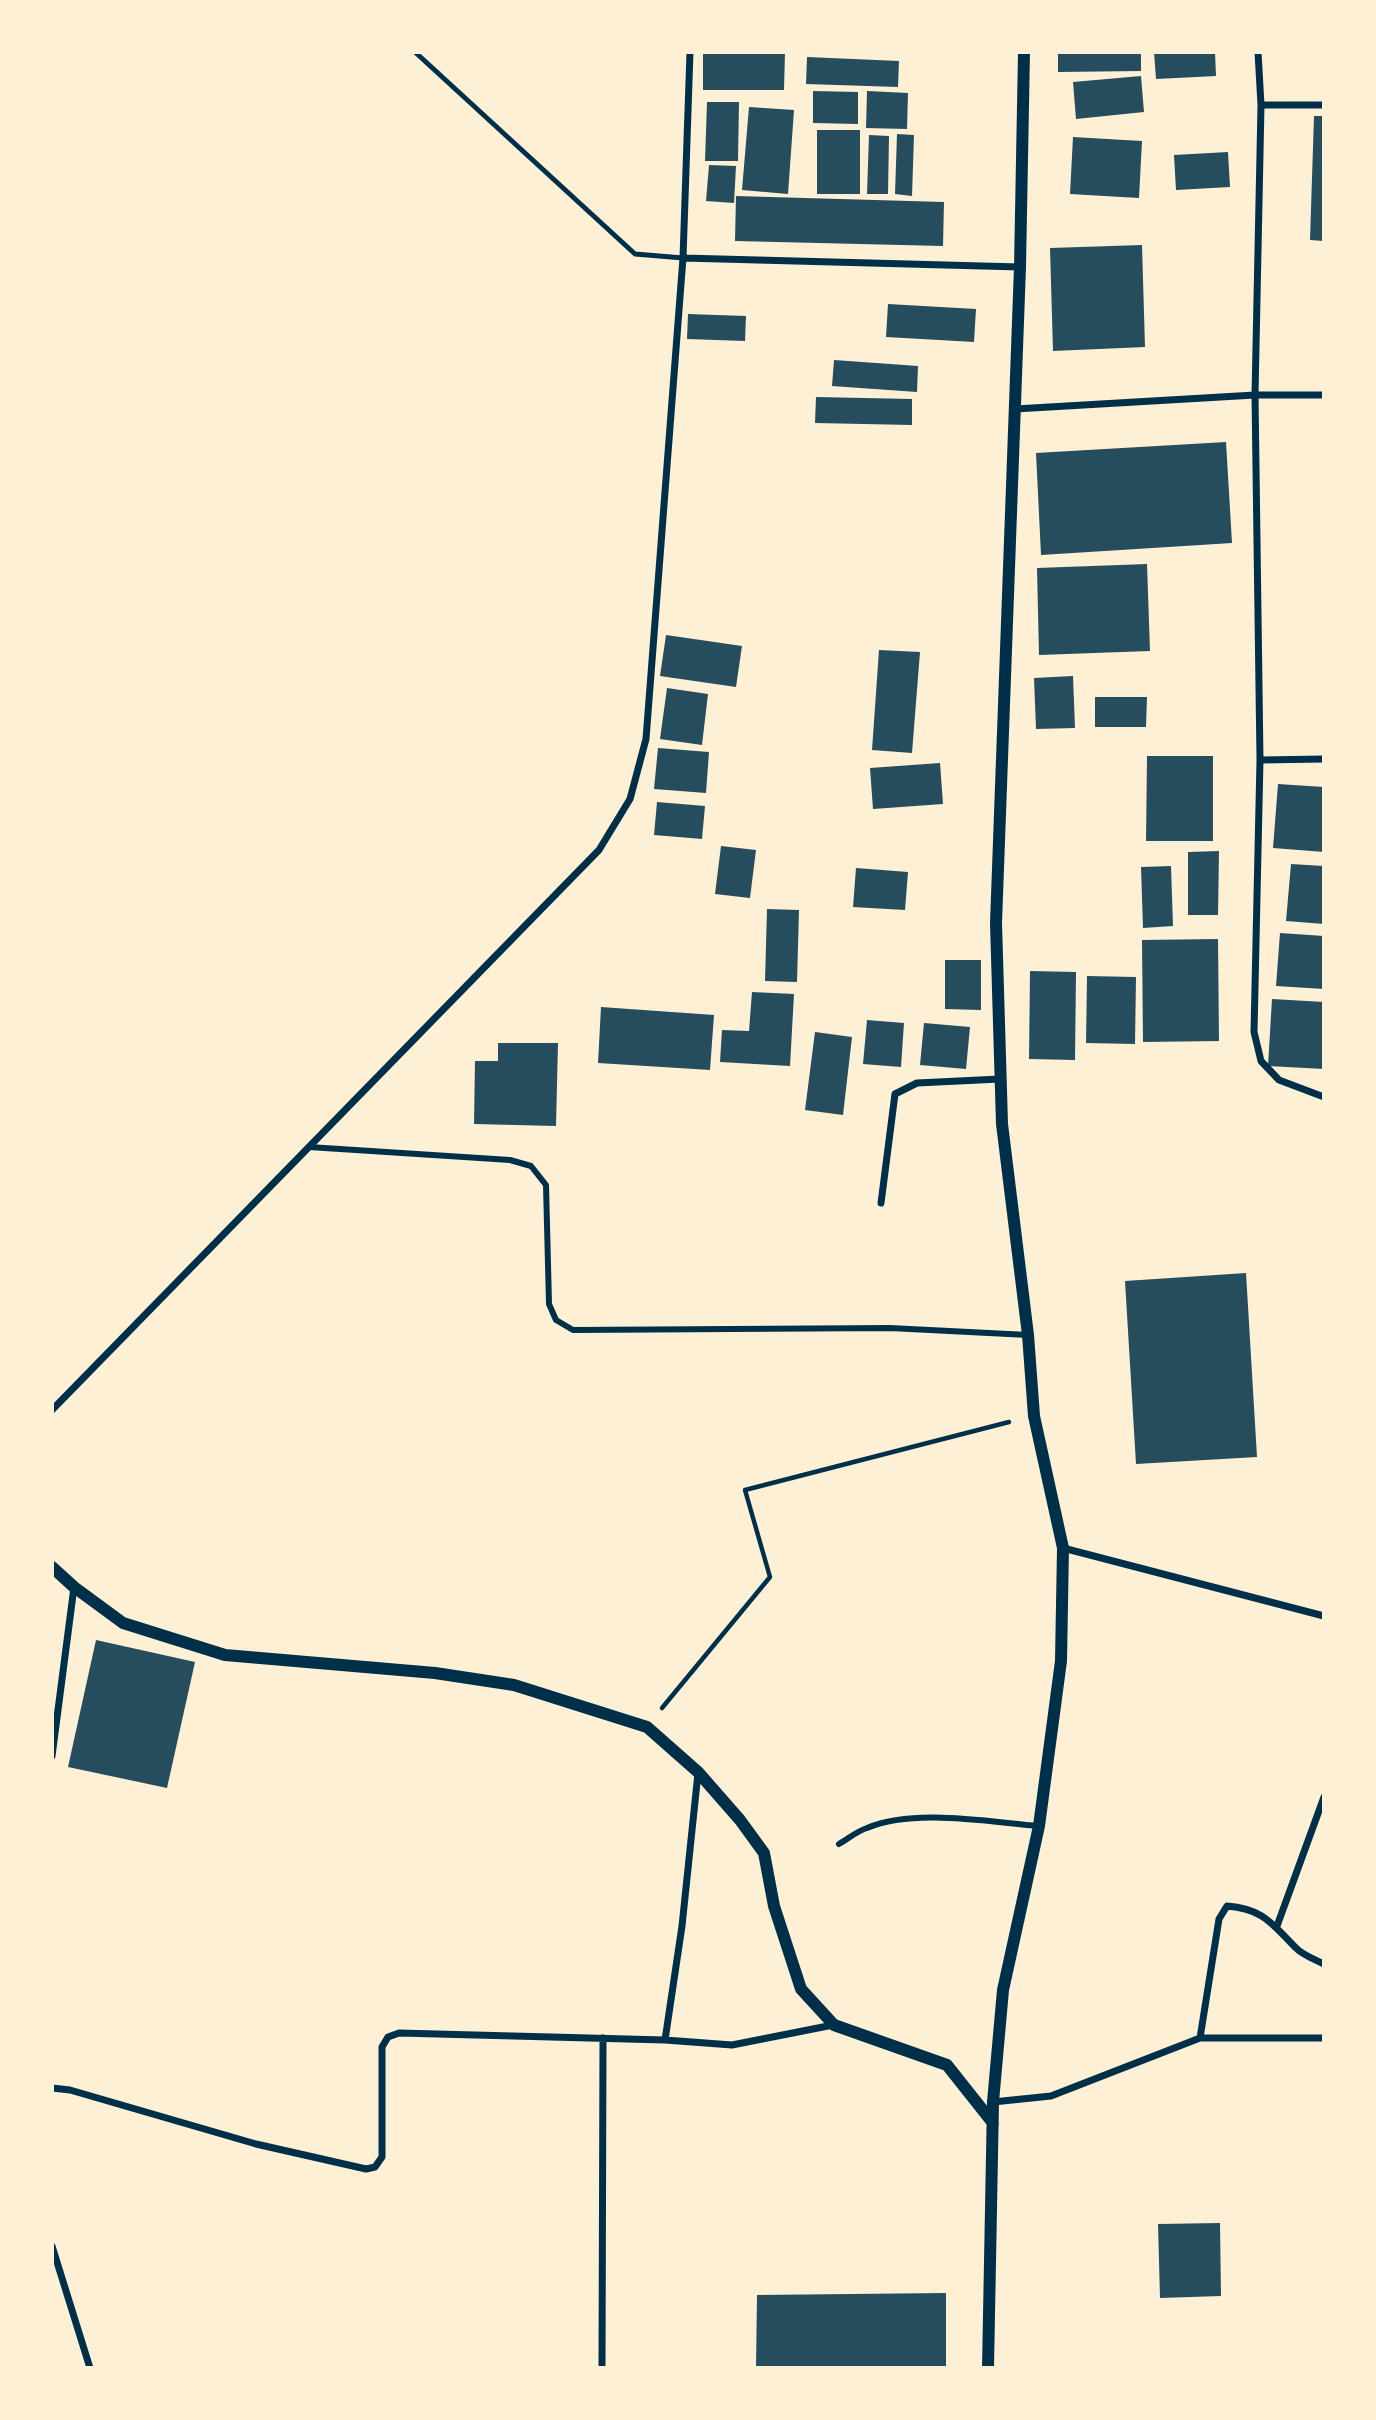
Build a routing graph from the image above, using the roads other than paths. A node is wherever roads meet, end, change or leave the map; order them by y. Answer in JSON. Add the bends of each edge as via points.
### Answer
{"nodes":[{"id":1,"x":415,"y":52,"type":"edge"},
{"id":2,"x":691,"y":52,"type":"edge"},
{"id":3,"x":1024,"y":52,"type":"edge"},
{"id":4,"x":1258,"y":52,"type":"edge"},
{"id":5,"x":1261,"y":104,"type":"junction"},
{"id":6,"x":1324,"y":105,"type":"edge"},
{"id":7,"x":682,"y":258,"type":"junction"},
{"id":8,"x":1020,"y":267,"type":"junction"},
{"id":9,"x":1255,"y":395,"type":"junction"},
{"id":10,"x":1324,"y":395,"type":"edge"},
{"id":11,"x":1015,"y":409,"type":"junction"},
{"id":12,"x":1324,"y":759,"type":"edge"},
{"id":13,"x":1260,"y":760,"type":"junction"},
{"id":14,"x":1000,"y":1079,"type":"junction"},
{"id":15,"x":1324,"y":1097,"type":"edge"},
{"id":16,"x":309,"y":1147,"type":"junction"},
{"id":17,"x":881,"y":1203,"type":"dead end"},
{"id":18,"x":1027,"y":1335,"type":"junction"},
{"id":19,"x":52,"y":1410,"type":"edge"},
{"id":20,"x":1063,"y":1548,"type":"junction"},
{"id":21,"x":52,"y":1567,"type":"edge"},
{"id":22,"x":74,"y":1587,"type":"junction"},
{"id":23,"x":1324,"y":1616,"type":"edge"},
{"id":24,"x":52,"y":1756,"type":"edge"},
{"id":25,"x":698,"y":1772,"type":"junction"},
{"id":26,"x":1324,"y":1797,"type":"edge"},
{"id":27,"x":1039,"y":1826,"type":"junction"},
{"id":28,"x":839,"y":1844,"type":"dead end"},
{"id":29,"x":1278,"y":1926,"type":"junction"},
{"id":30,"x":1324,"y":1964,"type":"edge"},
{"id":31,"x":834,"y":2025,"type":"junction"},
{"id":32,"x":603,"y":2038,"type":"junction"},
{"id":33,"x":1200,"y":2038,"type":"junction"},
{"id":34,"x":1324,"y":2038,"type":"edge"},
{"id":35,"x":666,"y":2040,"type":"junction"},
{"id":36,"x":52,"y":2088,"type":"edge"},
{"id":37,"x":993,"y":2102,"type":"junction"},
{"id":38,"x":993,"y":2123,"type":"junction"},
{"id":39,"x":52,"y":2246,"type":"edge"},
{"id":40,"x":603,"y":2364,"type":"dead end"},
{"id":41,"x":90,"y":2368,"type":"edge"},
{"id":42,"x":988,"y":2368,"type":"edge"}],
"edges":[{"from":1,"to":7,"type":"lane","via":[[635,254]]},
{"from":2,"to":7,"type":"street"},
{"from":3,"to":8,"type":"street"},
{"from":4,"to":5,"type":"street"},
{"from":5,"to":6,"type":"street"},
{"from":5,"to":9,"type":"street"},
{"from":7,"to":8,"type":"street"},
{"from":7,"to":16,"type":"street","via":[[646,739],[630,799],[599,850]]},
{"from":8,"to":11,"type":"street"},
{"from":9,"to":10,"type":"street"},
{"from":9,"to":11,"type":"street"},
{"from":9,"to":13,"type":"street"},
{"from":11,"to":14,"type":"street","via":[[996,923]]},
{"from":12,"to":13,"type":"street"},
{"from":13,"to":15,"type":"street","via":[[1254,1032],[1261,1061],[1279,1080]]},
{"from":14,"to":17,"type":"street","via":[[917,1083],[895,1094]]},
{"from":14,"to":18,"type":"street"},
{"from":16,"to":18,"type":"street","via":[[510,1160],[531,1166],[546,1185],[549,1304],[556,1320],[573,1330],[890,1328]]},
{"from":16,"to":19,"type":"street"},
{"from":18,"to":20,"type":"street","via":[[1034,1416]]},
{"from":20,"to":23,"type":"street"},
{"from":20,"to":27,"type":"street","via":[[1061,1661]]},
{"from":21,"to":22,"type":"street"},
{"from":22,"to":24,"type":"street"},
{"from":22,"to":25,"type":"street","via":[[123,1623],[225,1655],[435,1672],[514,1685],[647,1727]]},
{"from":25,"to":31,"type":"street","via":[[764,1853],[774,1906],[801,1989]]},
{"from":25,"to":35,"type":"street"},
{"from":26,"to":29,"type":"street"},
{"from":27,"to":28,"type":"street","via":[[900,1820],[867,1828]]},
{"from":27,"to":37,"type":"street","via":[[1003,1990]]},
{"from":29,"to":30,"type":"street","via":[[1297,1949]]},
{"from":29,"to":33,"type":"street","via":[[1244,1908],[1227,1906],[1219,1919]]},
{"from":31,"to":35,"type":"street","via":[[732,2045]]},
{"from":31,"to":38,"type":"street","via":[[947,2065]]},
{"from":32,"to":35,"type":"street"},
{"from":32,"to":36,"type":"street","via":[[399,2033],[388,2037],[382,2048],[382,2157],[366,2169]]},
{"from":32,"to":40,"type":"street"},
{"from":33,"to":34,"type":"street"},
{"from":33,"to":37,"type":"street","via":[[1051,2096]]},
{"from":37,"to":38,"type":"street"},
{"from":38,"to":42,"type":"street"},
{"from":39,"to":41,"type":"street"}]}
